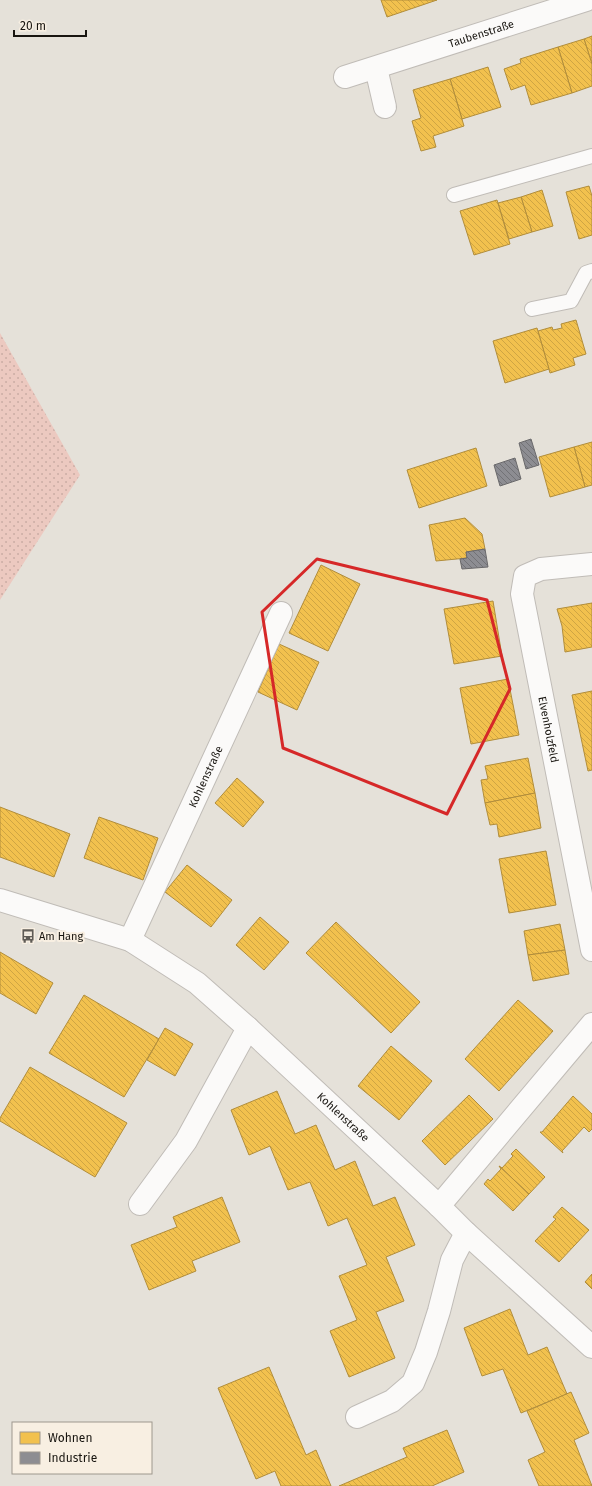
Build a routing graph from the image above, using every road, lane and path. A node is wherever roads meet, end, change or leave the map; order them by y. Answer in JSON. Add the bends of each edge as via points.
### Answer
{"nodes":[{"id":1,"x":586,"y":0,"type":"edge"},
{"id":2,"x":376,"y":68,"type":"junction"},
{"id":3,"x":345,"y":77,"type":"dead end"},
{"id":4,"x":385,"y":107,"type":"dead end"},
{"id":5,"x":592,"y":156,"type":"edge"},
{"id":6,"x":454,"y":195,"type":"dead end"},
{"id":7,"x":592,"y":271,"type":"edge"},
{"id":8,"x":532,"y":309,"type":"dead end"},
{"id":9,"x":592,"y":564,"type":"edge"},
{"id":10,"x":281,"y":613,"type":"dead end"},
{"id":11,"x":0,"y":900,"type":"edge"},
{"id":12,"x":130,"y":940,"type":"junction"},
{"id":13,"x":592,"y":950,"type":"edge"},
{"id":14,"x":592,"y":1024,"type":"edge"},
{"id":15,"x":248,"y":1028,"type":"junction"},
{"id":16,"x":140,"y":1204,"type":"dead end"},
{"id":17,"x":439,"y":1206,"type":"junction"},
{"id":18,"x":466,"y":1233,"type":"junction"},
{"id":19,"x":592,"y":1347,"type":"edge"},
{"id":20,"x":357,"y":1417,"type":"dead end"}],
"edges":[{"from":1,"to":2,"type":"street","name":"Taubenstraße"},
{"from":2,"to":3,"type":"street","name":"Taubenstraße"},
{"from":2,"to":4,"type":"street"},
{"from":5,"to":6,"type":"lane"},
{"from":7,"to":8,"type":"lane","via":[[586,273],[571,300]]},
{"from":9,"to":13,"type":"street","name":"Elvenholzfeld","via":[[541,569],[525,576],[522,594]]},
{"from":10,"to":12,"type":"street","name":"Kohlenstraße"},
{"from":11,"to":12,"type":"street","name":"Kohlenstraße"},
{"from":12,"to":15,"type":"street","name":"Kohlenstraße","via":[[197,983]]},
{"from":14,"to":17,"type":"street"},
{"from":15,"to":16,"type":"street","via":[[186,1141]]},
{"from":15,"to":17,"type":"street","name":"Kohlenstraße"},
{"from":17,"to":18,"type":"street","name":"Kohlenstraße"},
{"from":18,"to":19,"type":"street","name":"Kohlenstraße"},
{"from":18,"to":20,"type":"street","via":[[452,1260],[428,1345],[413,1383],[392,1401]]}]}
